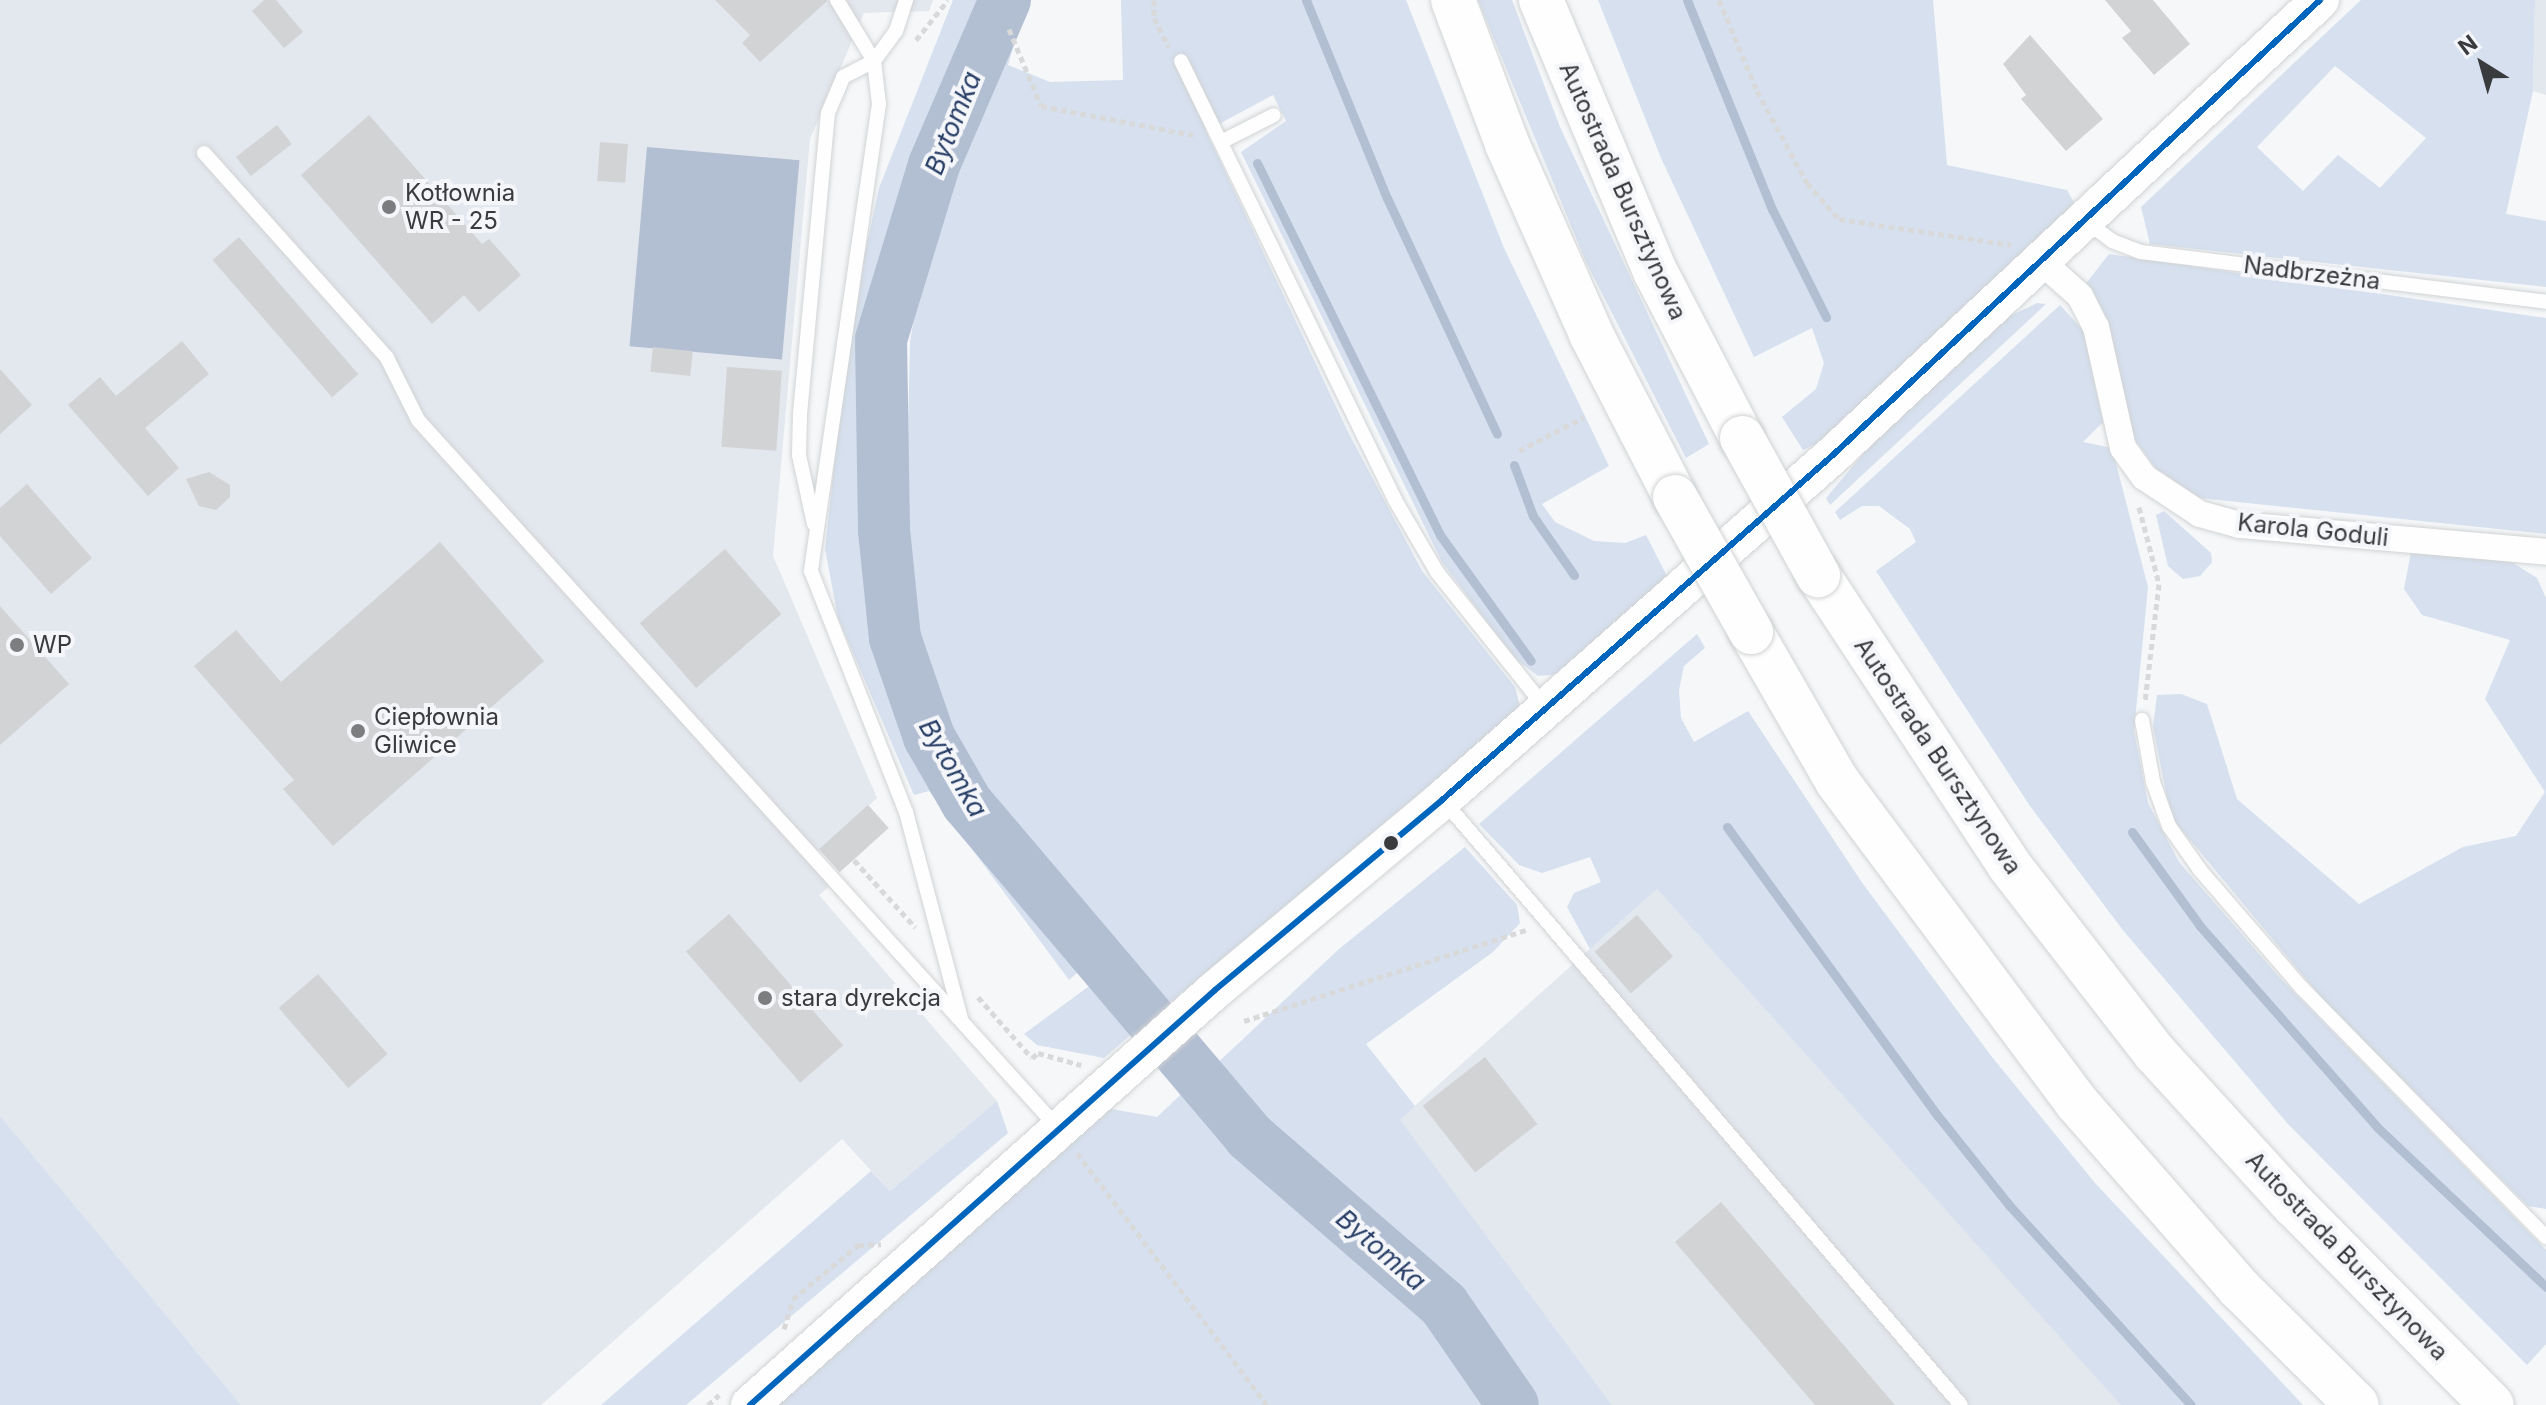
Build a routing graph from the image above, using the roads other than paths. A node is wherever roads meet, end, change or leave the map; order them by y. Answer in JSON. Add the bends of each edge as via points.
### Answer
{"nodes":[{"id":1,"x":837,"y":0,"type":"edge"},
{"id":2,"x":906,"y":0,"type":"edge"},
{"id":3,"x":1453,"y":0,"type":"edge"},
{"id":4,"x":1541,"y":0,"type":"edge"},
{"id":5,"x":2320,"y":0,"type":"edge"},
{"id":6,"x":874,"y":61,"type":"junction"},
{"id":7,"x":1181,"y":61,"type":"road end"},
{"id":8,"x":1274,"y":115,"type":"dead end"},
{"id":9,"x":1221,"y":142,"type":"junction"},
{"id":10,"x":204,"y":153,"type":"dead end"},
{"id":11,"x":2087,"y":222,"type":"junction"},
{"id":12,"x":2049,"y":257,"type":"junction"},
{"id":13,"x":2546,"y":302,"type":"edge"},
{"id":14,"x":816,"y":528,"type":"junction"},
{"id":15,"x":2546,"y":552,"type":"edge"},
{"id":16,"x":1546,"y":709,"type":"junction"},
{"id":17,"x":2142,"y":720,"type":"road end"},
{"id":18,"x":1442,"y":800,"type":"junction"},
{"id":19,"x":961,"y":1020,"type":"junction"},
{"id":20,"x":1059,"y":1128,"type":"junction"},
{"id":21,"x":2545,"y":1234,"type":"edge"},
{"id":22,"x":750,"y":1405,"type":"edge"},
{"id":23,"x":1961,"y":1405,"type":"edge"},
{"id":24,"x":2357,"y":1405,"type":"edge"},
{"id":25,"x":2492,"y":1405,"type":"edge"}],
"edges":[{"from":1,"to":6,"type":"lane"},
{"from":2,"to":6,"type":"lane","via":[[896,31]]},
{"from":3,"to":24,"type":"highway","bridge":true,"via":[[1507,144],[1585,319],[1675,497],[1837,781],[2078,1104],[2239,1288]]},
{"from":4,"to":25,"type":"highway","name":"Autostrada Bursztynowa","bridge":true,"via":[[1656,273],[1742,438],[1818,575],[2009,865],[2155,1053],[2294,1205]]},
{"from":5,"to":11,"type":"street"},
{"from":6,"to":14,"type":"lane","via":[[874,149]]},
{"from":6,"to":14,"type":"lane","via":[[843,77],[828,113],[800,414],[799,455]]},
{"from":7,"to":9,"type":"lane"},
{"from":8,"to":9,"type":"lane"},
{"from":9,"to":16,"type":"lane","via":[[1395,500],[1437,572]]},
{"from":10,"to":19,"type":"lane","via":[[387,358],[418,420]]},
{"from":11,"to":12,"type":"street"},
{"from":11,"to":13,"type":"lane","name":"Nadbrzeżna","via":[[2141,252]]},
{"from":12,"to":15,"type":"street","name":"Karola Goduli","via":[[2096,327],[2123,448],[2144,477],[2200,514],[2240,525]]},
{"from":12,"to":16,"type":"street"},
{"from":14,"to":19,"type":"lane","via":[[813,586],[906,812]]},
{"from":16,"to":18,"type":"street"},
{"from":17,"to":21,"type":"lane","via":[[2153,782],[2169,826],[2200,870],[2302,988]]},
{"from":18,"to":20,"type":"street"},
{"from":18,"to":23,"type":"lane"},
{"from":19,"to":20,"type":"lane"},
{"from":20,"to":22,"type":"street"}]}
